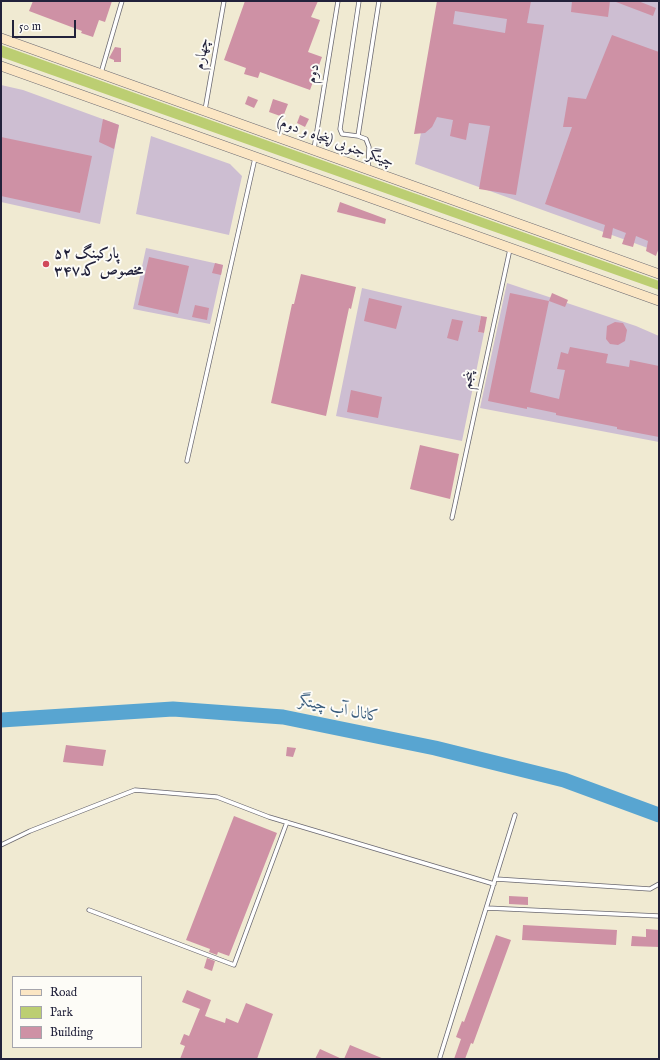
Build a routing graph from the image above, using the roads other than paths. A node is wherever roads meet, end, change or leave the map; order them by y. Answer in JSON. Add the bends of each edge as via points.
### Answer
{"nodes":[{"id":1,"x":122,"y":1,"type":"edge"},
{"id":2,"x":224,"y":1,"type":"edge"},
{"id":3,"x":338,"y":1,"type":"edge"},
{"id":4,"x":359,"y":1,"type":"edge"},
{"id":5,"x":379,"y":1,"type":"edge"},
{"id":6,"x":1,"y":38,"type":"edge"},
{"id":7,"x":1,"y":66,"type":"edge"},
{"id":8,"x":101,"y":74,"type":"junction"},
{"id":9,"x":205,"y":112,"type":"junction"},
{"id":10,"x":358,"y":136,"type":"junction"},
{"id":11,"x":314,"y":150,"type":"junction"},
{"id":12,"x":255,"y":157,"type":"junction"},
{"id":13,"x":368,"y":170,"type":"junction"},
{"id":14,"x":510,"y":247,"type":"junction"},
{"id":15,"x":659,"y":274,"type":"edge"},
{"id":16,"x":659,"y":301,"type":"edge"},
{"id":17,"x":187,"y":461,"type":"dead end"},
{"id":18,"x":452,"y":518,"type":"dead end"},
{"id":19,"x":516,"y":815,"type":"dead end"},
{"id":20,"x":287,"y":822,"type":"junction"},
{"id":21,"x":1,"y":845,"type":"edge"},
{"id":22,"x":496,"y":879,"type":"junction"},
{"id":23,"x":494,"y":884,"type":"junction"},
{"id":24,"x":659,"y":884,"type":"edge"},
{"id":25,"x":487,"y":908,"type":"junction"},
{"id":26,"x":89,"y":910,"type":"dead end"},
{"id":27,"x":659,"y":916,"type":"edge"},
{"id":28,"x":440,"y":1057,"type":"dead end"}],
"edges":[{"from":1,"to":8,"type":"lane"},
{"from":2,"to":9,"type":"lane","name":"چهارم"},
{"from":3,"to":11,"type":"lane","name":"دوم"},
{"from":4,"to":10,"type":"lane","via":[[340,129],[342,134]]},
{"from":5,"to":10,"type":"lane"},
{"from":6,"to":8,"type":"main road","name":"چیتگر جنوبی (پنجاه و دوم)"},
{"from":7,"to":12,"type":"main road"},
{"from":8,"to":9,"type":"main road","name":"چیتگر جنوبی (پنجاه و دوم)"},
{"from":9,"to":11,"type":"main road","name":"چیتگر جنوبی (پنجاه و دوم)"},
{"from":10,"to":13,"type":"lane","via":[[366,139],[370,147]]},
{"from":11,"to":13,"type":"main road","name":"چیتگر جنوبی (پنجاه و دوم)"},
{"from":12,"to":14,"type":"main road"},
{"from":12,"to":17,"type":"lane"},
{"from":13,"to":15,"type":"main road","name":"چیتگر جنوبی (پنجاه و دوم)"},
{"from":14,"to":16,"type":"main road"},
{"from":14,"to":18,"type":"lane","name":"پنجم"},
{"from":19,"to":22,"type":"lane"},
{"from":20,"to":21,"type":"lane","via":[[217,797],[135,790]]},
{"from":20,"to":23,"type":"lane"},
{"from":20,"to":26,"type":"lane","via":[[234,966]]},
{"from":22,"to":23,"type":"lane"},
{"from":22,"to":24,"type":"lane","via":[[650,889]]},
{"from":23,"to":25,"type":"lane"},
{"from":25,"to":27,"type":"lane"},
{"from":25,"to":28,"type":"lane"}]}
